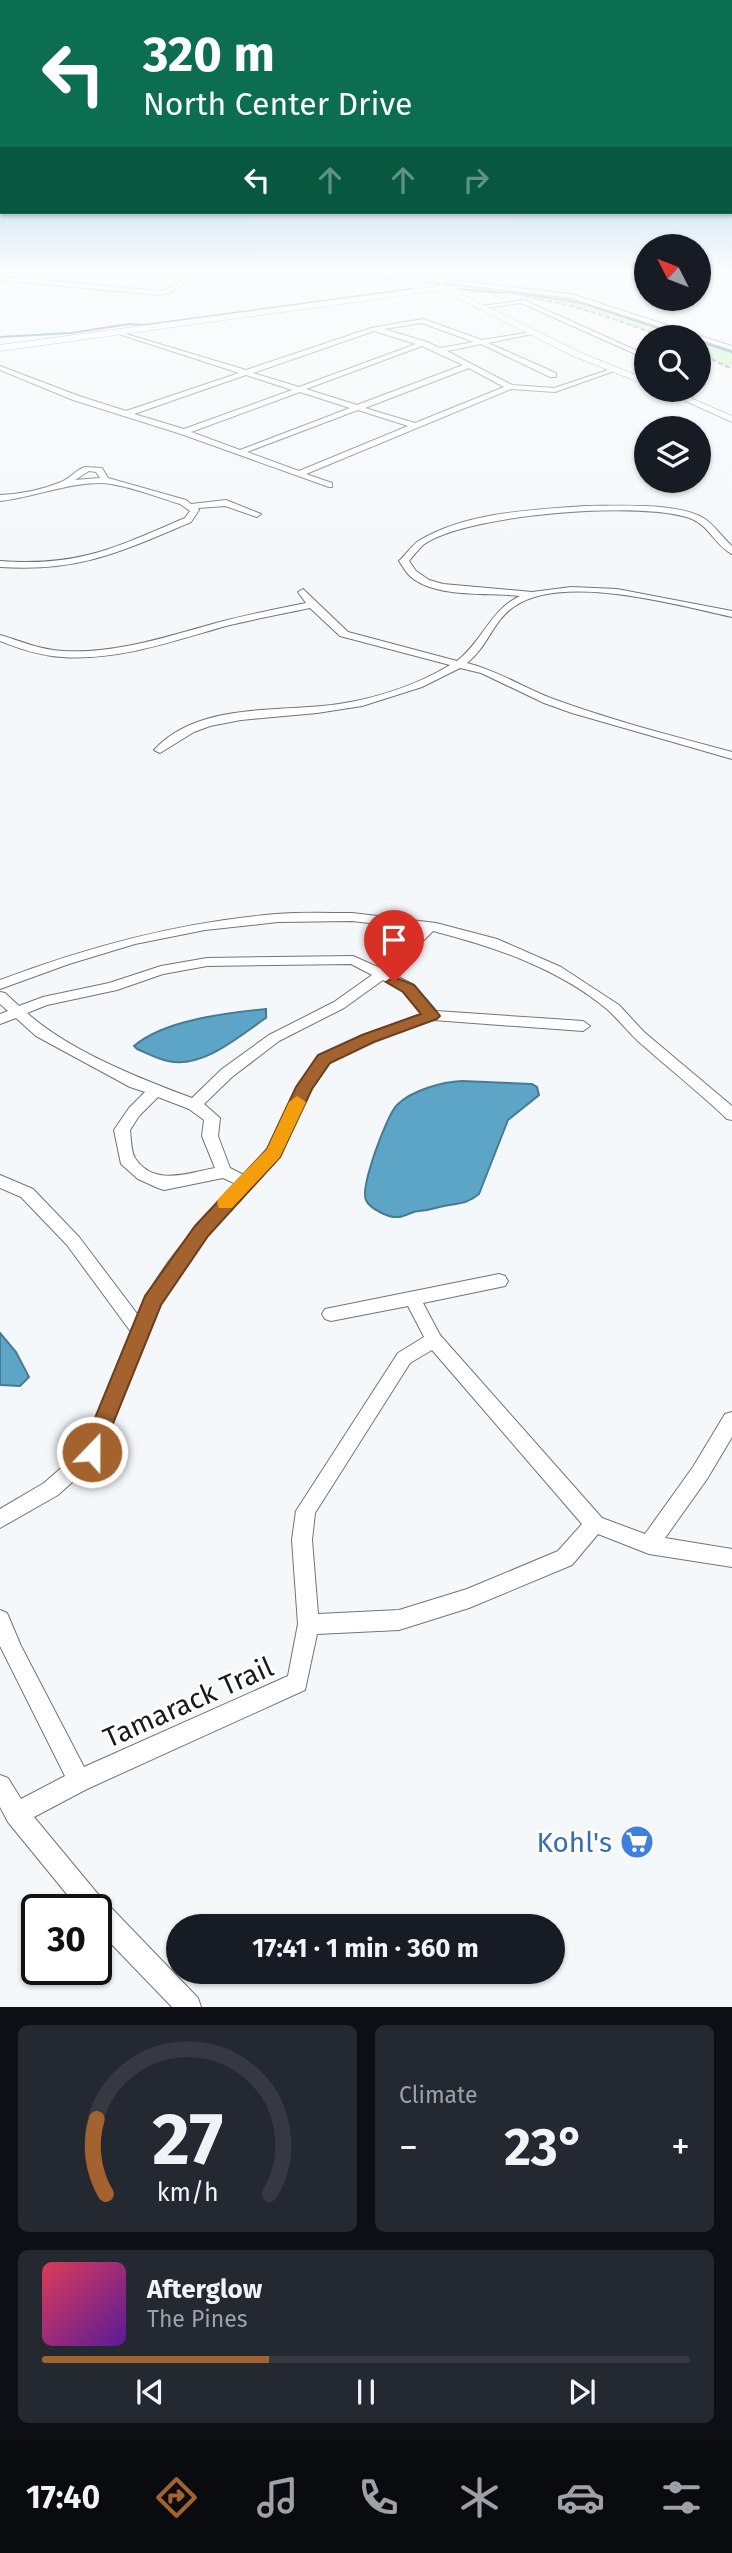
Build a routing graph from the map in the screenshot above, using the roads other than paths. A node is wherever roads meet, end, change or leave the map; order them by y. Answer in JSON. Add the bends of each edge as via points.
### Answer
{"nodes":[{"id":1,"x":220,"y":365,"type":"edge"},
{"id":2,"x":270,"y":365,"type":"edge"},
{"id":3,"x":367,"y":365,"type":"edge"},
{"id":4,"x":470,"y":365,"type":"joint"},
{"id":5,"x":530,"y":365,"type":"edge"},
{"id":6,"x":601,"y":365,"type":"edge"},
{"id":7,"x":615,"y":365,"type":"edge"},
{"id":8,"x":0,"y":368,"type":"edge"},
{"id":9,"x":608,"y":368,"type":"junction"},
{"id":10,"x":246,"y":373,"type":"junction"},
{"id":11,"x":553,"y":375,"type":"dead end"},
{"id":12,"x":634,"y":378,"type":"edge"},
{"id":13,"x":510,"y":387,"type":"junction"},
{"id":14,"x":299,"y":390,"type":"junction"},
{"id":15,"x":693,"y":402,"type":"edge"},
{"id":16,"x":356,"y":407,"type":"junction"},
{"id":17,"x":130,"y":413,"type":"junction"},
{"id":18,"x":732,"y":419,"type":"edge"},
{"id":19,"x":415,"y":426,"type":"junction"},
{"id":20,"x":184,"y":432,"type":"junction"},
{"id":21,"x":241,"y":452,"type":"junction"},
{"id":22,"x":301,"y":473,"type":"junction"},
{"id":23,"x":329,"y":485,"type":"dead end"},
{"id":24,"x":0,"y":498,"type":"edge"},
{"id":25,"x":192,"y":506,"type":"junction"},
{"id":26,"x":257,"y":514,"type":"dead end"},
{"id":27,"x":732,"y":551,"type":"edge"},
{"id":28,"x":0,"y":564,"type":"edge"},
{"id":29,"x":303,"y":592,"type":"dead end"},
{"id":30,"x":530,"y":594,"type":"junction"},
{"id":31,"x":312,"y":605,"type":"junction"},
{"id":32,"x":732,"y":614,"type":"edge"},
{"id":33,"x":0,"y":638,"type":"edge"},
{"id":34,"x":460,"y":663,"type":"junction"},
{"id":35,"x":160,"y":750,"type":"dead end"},
{"id":36,"x":732,"y":756,"type":"edge"},
{"id":37,"x":430,"y":926,"type":"junction"},
{"id":38,"x":380,"y":976,"type":"junction"},
{"id":39,"x":0,"y":985,"type":"edge"},
{"id":40,"x":0,"y":996,"type":"edge"},
{"id":41,"x":16,"y":1011,"type":"junction"},
{"id":42,"x":432,"y":1016,"type":"junction"},
{"id":43,"x":0,"y":1019,"type":"edge"},
{"id":44,"x":583,"y":1026,"type":"dead end"},
{"id":45,"x":156,"y":1091,"type":"junction"},
{"id":46,"x":194,"y":1105,"type":"junction"},
{"id":47,"x":732,"y":1115,"type":"edge"},
{"id":48,"x":225,"y":1172,"type":"junction"},
{"id":49,"x":0,"y":1181,"type":"edge"},
{"id":50,"x":245,"y":1182,"type":"junction"},
{"id":51,"x":499,"y":1281,"type":"dead end"},
{"id":52,"x":413,"y":1299,"type":"junction"},
{"id":53,"x":331,"y":1314,"type":"dead end"},
{"id":54,"x":140,"y":1331,"type":"junction"},
{"id":55,"x":434,"y":1340,"type":"junction"},
{"id":56,"x":732,"y":1420,"type":"edge"},
{"id":57,"x":0,"y":1519,"type":"edge"},
{"id":58,"x":595,"y":1524,"type":"junction"},
{"id":59,"x":649,"y":1545,"type":"junction"},
{"id":60,"x":732,"y":1558,"type":"edge"},
{"id":61,"x":0,"y":1620,"type":"edge"},
{"id":62,"x":308,"y":1624,"type":"junction"},
{"id":63,"x":79,"y":1781,"type":"junction"},
{"id":64,"x":0,"y":1786,"type":"edge"},
{"id":65,"x":16,"y":1814,"type":"junction"},
{"id":66,"x":189,"y":2007,"type":"edge"}],
"edges":[{"from":1,"to":10,"type":"street"},
{"from":2,"to":10,"type":"street"},
{"from":3,"to":14,"type":"street"},
{"from":4,"to":13,"type":"street"},
{"from":4,"to":16,"type":"street"},
{"from":5,"to":11,"type":"street"},
{"from":6,"to":9,"type":"main road"},
{"from":7,"to":9,"type":"street"},
{"from":8,"to":17,"type":"street","via":[[83,401]]},
{"from":9,"to":12,"type":"main road"},
{"from":9,"to":13,"type":"street","via":[[555,390]]},
{"from":10,"to":14,"type":"street"},
{"from":10,"to":17,"type":"street"},
{"from":13,"to":19,"type":"street"},
{"from":14,"to":16,"type":"street"},
{"from":14,"to":20,"type":"street"},
{"from":15,"to":18,"type":"main road"},
{"from":16,"to":19,"type":"street"},
{"from":16,"to":21,"type":"street"},
{"from":17,"to":20,"type":"street"},
{"from":19,"to":22,"type":"street"},
{"from":20,"to":21,"type":"street"},
{"from":21,"to":22,"type":"street"},
{"from":22,"to":23,"type":"street"},
{"from":24,"to":25,"type":"street","via":[[104,480]]},
{"from":25,"to":26,"type":"street","via":[[226,503]]},
{"from":25,"to":28,"type":"street","via":[[194,515],[188,520],[91,561],[54,566]]},
{"from":27,"to":30,"type":"street","via":[[704,522],[682,513],[558,510],[473,522],[413,547],[404,561],[419,579],[447,588]]},
{"from":29,"to":31,"type":"street"},
{"from":30,"to":32,"type":"street","via":[[603,591]]},
{"from":30,"to":34,"type":"street","via":[[506,607],[482,643]]},
{"from":31,"to":33,"type":"street","via":[[103,653],[42,652]]},
{"from":31,"to":34,"type":"street","via":[[344,634]]},
{"from":34,"to":35,"type":"street","via":[[384,697],[345,706],[217,720],[182,733]]},
{"from":34,"to":36,"type":"street","via":[[576,711]]},
{"from":37,"to":38,"type":"street"},
{"from":37,"to":39,"type":"street","via":[[305,918],[188,929],[107,947]]},
{"from":37,"to":47,"type":"street","via":[[512,950],[587,988]]},
{"from":38,"to":41,"type":"street","via":[[354,960],[207,962],[161,970]]},
{"from":38,"to":42,"type":"street","via":[[409,988]]},
{"from":38,"to":46,"type":"street","via":[[274,1038]]},
{"from":40,"to":41,"type":"street"},
{"from":41,"to":43,"type":"street"},
{"from":41,"to":45,"type":"street","via":[[41,1033]]},
{"from":42,"to":44,"type":"street"},
{"from":42,"to":50,"type":"street","via":[[324,1059],[304,1087],[274,1153]]},
{"from":45,"to":46,"type":"street"},
{"from":45,"to":48,"type":"street","via":[[122,1130],[127,1160],[164,1184]]},
{"from":46,"to":48,"type":"street","via":[[212,1118],[210,1136]]},
{"from":48,"to":50,"type":"street"},
{"from":49,"to":54,"type":"street","via":[[27,1193],[73,1241]]},
{"from":50,"to":54,"type":"street","via":[[180,1258],[152,1301]]},
{"from":51,"to":52,"type":"street"},
{"from":52,"to":53,"type":"street"},
{"from":52,"to":55,"type":"street"},
{"from":54,"to":57,"type":"street","via":[[92,1452],[51,1489]]},
{"from":55,"to":58,"type":"street"},
{"from":55,"to":62,"type":"street","name":"Tamarack Trail","via":[[404,1358],[306,1511],[302,1540]]},
{"from":56,"to":59,"type":"street"},
{"from":58,"to":59,"type":"street"},
{"from":58,"to":62,"type":"street","via":[[565,1558],[469,1598],[399,1620]]},
{"from":59,"to":60,"type":"street"},
{"from":61,"to":63,"type":"street"},
{"from":62,"to":63,"type":"street","name":"Tamarack Trail","via":[[297,1683]]},
{"from":63,"to":65,"type":"street","name":"Tamarack Trail"},
{"from":64,"to":65,"type":"street"},
{"from":65,"to":66,"type":"street","via":[[58,1869]]}]}
